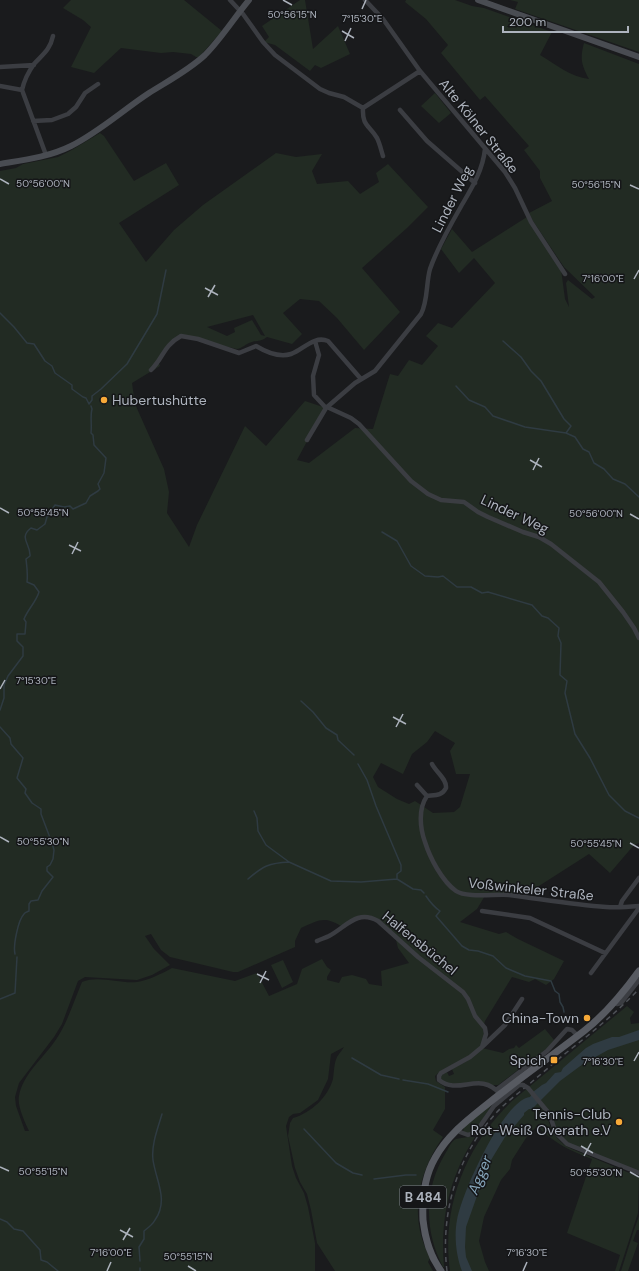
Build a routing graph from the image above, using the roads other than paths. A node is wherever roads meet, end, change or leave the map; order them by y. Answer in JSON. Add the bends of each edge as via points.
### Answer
{"nodes":[{"id":1,"x":230,"y":0,"type":"edge"},
{"id":2,"x":249,"y":0,"type":"edge"},
{"id":3,"x":365,"y":0,"type":"edge"},
{"id":4,"x":478,"y":0,"type":"edge"},
{"id":5,"x":240,"y":11,"type":"junction"},
{"id":6,"x":53,"y":36,"type":"dead end"},
{"id":7,"x":639,"y":57,"type":"edge"},
{"id":8,"x":34,"y":65,"type":"junction"},
{"id":9,"x":0,"y":67,"type":"edge"},
{"id":10,"x":420,"y":71,"type":"junction"},
{"id":11,"x":98,"y":84,"type":"dead end"},
{"id":12,"x":0,"y":86,"type":"edge"},
{"id":13,"x":22,"y":90,"type":"junction"},
{"id":14,"x":363,"y":108,"type":"junction"},
{"id":15,"x":400,"y":110,"type":"dead end"},
{"id":16,"x":33,"y":121,"type":"junction"},
{"id":17,"x":485,"y":149,"type":"junction"},
{"id":18,"x":46,"y":155,"type":"junction"},
{"id":19,"x":383,"y":156,"type":"dead end"},
{"id":20,"x":0,"y":164,"type":"edge"},
{"id":21,"x":475,"y":183,"type":"junction"},
{"id":22,"x":565,"y":274,"type":"dead end"},
{"id":23,"x":315,"y":341,"type":"junction"},
{"id":24,"x":151,"y":370,"type":"dead end"},
{"id":25,"x":361,"y":379,"type":"junction"},
{"id":26,"x":326,"y":408,"type":"junction"},
{"id":27,"x":307,"y":440,"type":"dead end"},
{"id":28,"x":639,"y":638,"type":"edge"},
{"id":29,"x":432,"y":764,"type":"dead end"},
{"id":30,"x":417,"y":785,"type":"dead end"},
{"id":31,"x":427,"y":796,"type":"junction"},
{"id":32,"x":639,"y":878,"type":"edge"},
{"id":33,"x":620,"y":907,"type":"junction"},
{"id":34,"x":639,"y":907,"type":"edge"},
{"id":35,"x":482,"y":911,"type":"dead end"},
{"id":36,"x":317,"y":941,"type":"dead end"},
{"id":37,"x":605,"y":953,"type":"junction"},
{"id":38,"x":639,"y":971,"type":"edge"},
{"id":39,"x":591,"y":973,"type":"dead end"},
{"id":40,"x":639,"y":980,"type":"edge"},
{"id":41,"x":522,"y":999,"type":"dead end"},
{"id":42,"x":615,"y":1003,"type":"junction"},
{"id":43,"x":578,"y":1036,"type":"junction"},
{"id":44,"x":482,"y":1047,"type":"junction"},
{"id":45,"x":498,"y":1092,"type":"junction"},
{"id":46,"x":457,"y":1128,"type":"junction"},
{"id":47,"x":639,"y":1173,"type":"edge"},
{"id":48,"x":441,"y":1271,"type":"edge"}],
"edges":[{"from":1,"to":5,"type":"street"},
{"from":2,"to":5,"type":"main road"},
{"from":3,"to":10,"type":"street","name":"Alte Kölner Straße"},
{"from":4,"to":7,"type":"main road"},
{"from":5,"to":14,"type":"street","via":[[275,55],[320,89],[344,97]]},
{"from":5,"to":18,"type":"main road","via":[[216,43],[197,61],[83,140]]},
{"from":6,"to":8,"type":"street","via":[[46,53]]},
{"from":8,"to":9,"type":"street"},
{"from":8,"to":13,"type":"street","via":[[23,83]]},
{"from":10,"to":14,"type":"street"},
{"from":10,"to":17,"type":"street","name":"Alte Kölner Straße"},
{"from":11,"to":16,"type":"street","via":[[85,94],[68,114],[52,120]]},
{"from":12,"to":13,"type":"street"},
{"from":13,"to":16,"type":"street"},
{"from":14,"to":19,"type":"street","via":[[364,122],[376,137]]},
{"from":15,"to":21,"type":"street","via":[[426,142]]},
{"from":16,"to":18,"type":"street"},
{"from":17,"to":21,"type":"street","name":"Linder Weg"},
{"from":17,"to":22,"type":"street","name":"Alte Kölner Straße","via":[[511,180],[531,222]]},
{"from":18,"to":20,"type":"main road"},
{"from":21,"to":25,"type":"street","name":"Linder Weg","via":[[429,271],[424,309],[378,368]]},
{"from":23,"to":24,"type":"street","via":[[292,354],[283,356],[268,353],[256,346],[239,352],[181,336],[167,346]]},
{"from":23,"to":25,"type":"street","via":[[328,341]]},
{"from":23,"to":26,"type":"street","via":[[319,355],[313,376],[314,395]]},
{"from":25,"to":26,"type":"street","name":"Linder Weg"},
{"from":26,"to":27,"type":"street","name":"Linder Weg"},
{"from":26,"to":28,"type":"street","name":"Linder Weg","via":[[359,424],[411,481],[428,494],[441,500],[464,502],[488,517],[551,544],[599,582],[623,612]]},
{"from":29,"to":31,"type":"street","via":[[446,783],[446,788],[439,795]]},
{"from":30,"to":31,"type":"street"},
{"from":31,"to":33,"type":"street","name":"Voßwinkeler Straße","via":[[422,812],[423,837],[437,868],[456,891],[464,894],[504,895]]},
{"from":32,"to":33,"type":"street"},
{"from":33,"to":34,"type":"street","name":"Voßwinkeler Straße"},
{"from":34,"to":37,"type":"street"},
{"from":35,"to":37,"type":"street","via":[[530,918]]},
{"from":36,"to":44,"type":"street","name":"Halfensbüchel","via":[[365,916],[378,921],[463,992],[475,1016],[484,1026],[486,1032]]},
{"from":37,"to":39,"type":"street"},
{"from":38,"to":42,"type":"main road","number":"B 484"},
{"from":40,"to":42,"type":"street","via":[[621,1003]]},
{"from":41,"to":44,"type":"street","via":[[505,1025]]},
{"from":42,"to":43,"type":"main road","number":"B 484"},
{"from":43,"to":45,"type":"main road","number":"B 484"},
{"from":43,"to":45,"type":"street","via":[[567,1029],[547,1051]]},
{"from":44,"to":45,"type":"street","via":[[470,1057],[441,1073],[439,1080],[457,1087],[471,1083],[488,1085]]},
{"from":45,"to":46,"type":"main road","number":"B 484"},
{"from":46,"to":47,"type":"street","bridge":true,"via":[[468,1135],[476,1132],[497,1103],[516,1087],[523,1085],[547,1111],[554,1130],[562,1141]]},
{"from":46,"to":48,"type":"main road","number":"B 484","via":[[435,1158],[429,1170],[423,1195],[422,1207],[427,1240]]}]}
